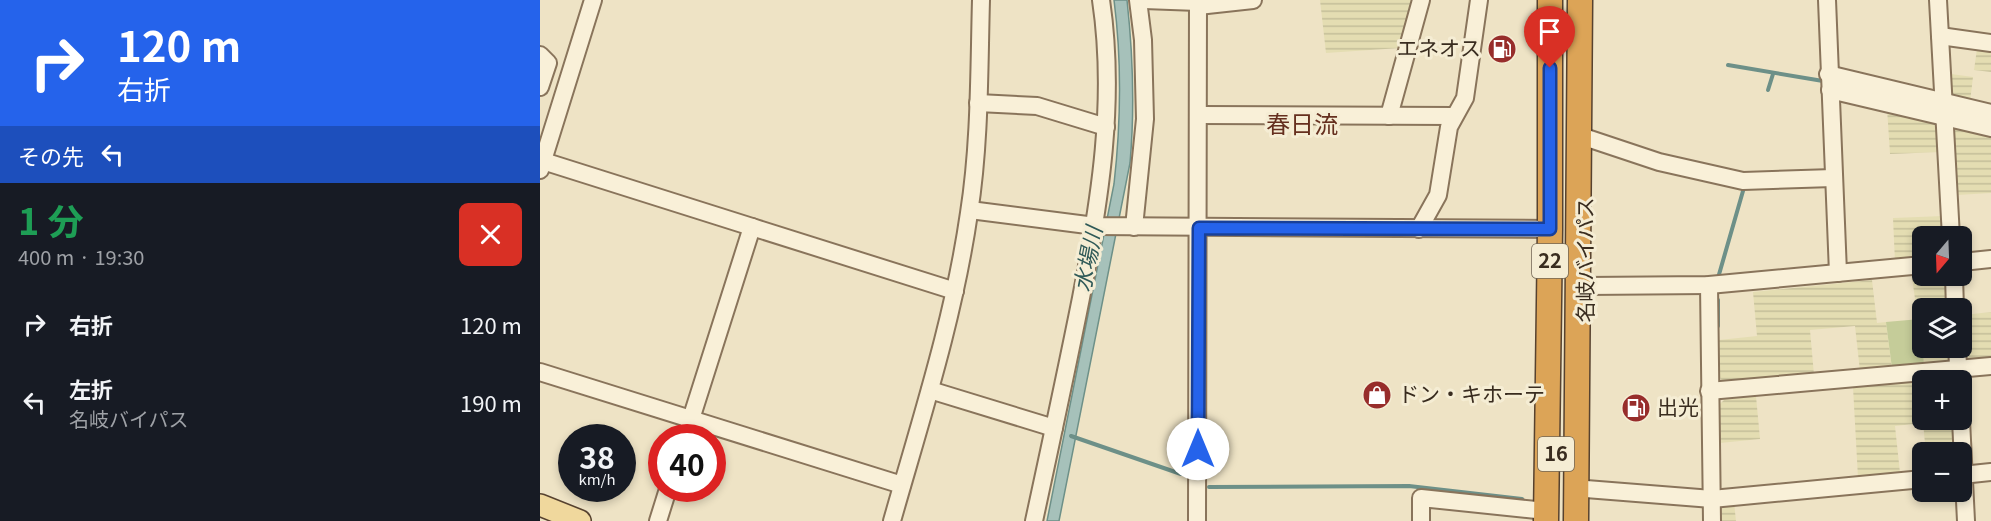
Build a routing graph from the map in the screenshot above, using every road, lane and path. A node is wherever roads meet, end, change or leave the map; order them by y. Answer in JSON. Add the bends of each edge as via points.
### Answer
{"nodes":[{"id":1,"x":593,"y":0,"type":"edge"},
{"id":2,"x":981,"y":0,"type":"edge"},
{"id":3,"x":1101,"y":0,"type":"edge"},
{"id":4,"x":1138,"y":0,"type":"edge"},
{"id":5,"x":1144,"y":0,"type":"edge"},
{"id":6,"x":1253,"y":0,"type":"edge"},
{"id":7,"x":1421,"y":0,"type":"edge"},
{"id":8,"x":1479,"y":0,"type":"edge"},
{"id":9,"x":1552,"y":0,"type":"edge"},
{"id":10,"x":1567,"y":0,"type":"edge"},
{"id":11,"x":1580,"y":0,"type":"edge"},
{"id":12,"x":1588,"y":0,"type":"edge"},
{"id":13,"x":1827,"y":0,"type":"edge"},
{"id":14,"x":1938,"y":0,"type":"edge"},
{"id":15,"x":1198,"y":3,"type":"edge"},
{"id":16,"x":1940,"y":36,"type":"junction"},
{"id":17,"x":1991,"y":43,"type":"edge"},
{"id":18,"x":540,"y":55,"type":"edge"},
{"id":19,"x":1829,"y":82,"type":"junction"},
{"id":20,"x":540,"y":87,"type":"edge"},
{"id":21,"x":978,"y":103,"type":"junction"},
{"id":22,"x":1944,"y":110,"type":"junction"},
{"id":23,"x":1991,"y":113,"type":"edge"},
{"id":24,"x":1198,"y":115,"type":"junction"},
{"id":25,"x":1389,"y":116,"type":"junction"},
{"id":26,"x":1454,"y":116,"type":"junction"},
{"id":27,"x":1106,"y":127,"type":"junction"},
{"id":28,"x":1991,"y":128,"type":"edge"},
{"id":29,"x":1587,"y":138,"type":"junction"},
{"id":30,"x":541,"y":165,"type":"edge"},
{"id":31,"x":1833,"y":178,"type":"junction"},
{"id":32,"x":970,"y":210,"type":"junction"},
{"id":33,"x":1098,"y":226,"type":"junction"},
{"id":34,"x":1950,"y":226,"type":"edge"},
{"id":35,"x":752,"y":227,"type":"junction"},
{"id":36,"x":1130,"y":227,"type":"junction"},
{"id":37,"x":1199,"y":228,"type":"junction"},
{"id":38,"x":1419,"y":229,"type":"junction"},
{"id":39,"x":1550,"y":229,"type":"junction"},
{"id":40,"x":1991,"y":259,"type":"edge"},
{"id":41,"x":1972,"y":261,"type":"edge"},
{"id":42,"x":1912,"y":266,"type":"edge"},
{"id":43,"x":1838,"y":273,"type":"junction"},
{"id":44,"x":1709,"y":285,"type":"junction"},
{"id":45,"x":1586,"y":286,"type":"junction"},
{"id":46,"x":956,"y":291,"type":"junction"},
{"id":47,"x":1555,"y":349,"type":"junction"},
{"id":48,"x":1991,"y":366,"type":"edge"},
{"id":49,"x":1972,"y":371,"type":"edge"},
{"id":50,"x":540,"y":372,"type":"edge"},
{"id":51,"x":1912,"y":378,"type":"edge"},
{"id":52,"x":930,"y":390,"type":"junction"},
{"id":53,"x":1709,"y":392,"type":"junction"},
{"id":54,"x":692,"y":420,"type":"junction"},
{"id":55,"x":690,"y":424,"type":"edge"},
{"id":56,"x":1054,"y":428,"type":"junction"},
{"id":57,"x":1991,"y":472,"type":"edge"},
{"id":58,"x":1972,"y":474,"type":"edge"},
{"id":59,"x":1912,"y":479,"type":"edge"},
{"id":60,"x":902,"y":485,"type":"junction"},
{"id":61,"x":1586,"y":489,"type":"junction"},
{"id":62,"x":1712,"y":499,"type":"junction"},
{"id":63,"x":664,"y":502,"type":"edge"},
{"id":64,"x":1965,"y":502,"type":"edge"},
{"id":65,"x":540,"y":505,"type":"edge"},
{"id":66,"x":1549,"y":518,"type":"edge"},
{"id":67,"x":580,"y":521,"type":"edge"},
{"id":68,"x":658,"y":521,"type":"edge"},
{"id":69,"x":892,"y":521,"type":"edge"},
{"id":70,"x":1034,"y":521,"type":"edge"},
{"id":71,"x":1197,"y":521,"type":"edge"},
{"id":72,"x":1420,"y":521,"type":"edge"},
{"id":73,"x":1576,"y":521,"type":"edge"},
{"id":74,"x":1586,"y":521,"type":"edge"},
{"id":75,"x":1712,"y":521,"type":"edge"},
{"id":76,"x":1966,"y":521,"type":"edge"}],
"edges":[{"from":1,"to":30,"type":"street"},
{"from":2,"to":21,"type":"street"},
{"from":3,"to":27,"type":"street","via":[[1106,32]]},
{"from":4,"to":36,"type":"street","via":[[1145,119]]},
{"from":5,"to":15,"type":"street"},
{"from":6,"to":15,"type":"street"},
{"from":7,"to":25,"type":"street"},
{"from":8,"to":26,"type":"street","via":[[1470,78],[1465,98]]},
{"from":9,"to":39,"type":"highway","name":"名岐バイパス","number":"22"},
{"from":9,"to":47,"type":"highway","number":"16"},
{"from":10,"to":47,"type":"highway","via":[[1565,287]]},
{"from":11,"to":73,"type":"highway","number":"16"},
{"from":12,"to":29,"type":"highway","name":"名岐バイパス","number":"22"},
{"from":13,"to":19,"type":"street"},
{"from":14,"to":16,"type":"street"},
{"from":15,"to":24,"type":"street"},
{"from":16,"to":17,"type":"street"},
{"from":16,"to":22,"type":"street"},
{"from":18,"to":20,"type":"street","via":[[548,63]]},
{"from":19,"to":22,"type":"street"},
{"from":19,"to":31,"type":"street"},
{"from":21,"to":27,"type":"street","via":[[1037,106]]},
{"from":21,"to":32,"type":"street"},
{"from":22,"to":23,"type":"street"},
{"from":22,"to":28,"type":"street"},
{"from":22,"to":34,"type":"street"},
{"from":24,"to":25,"type":"street"},
{"from":24,"to":37,"type":"street"},
{"from":25,"to":26,"type":"street"},
{"from":26,"to":38,"type":"street","via":[[1438,195]]},
{"from":27,"to":33,"type":"street"},
{"from":29,"to":31,"type":"street","via":[[1659,162],[1743,181]]},
{"from":29,"to":45,"type":"highway","name":"名岐バイパス","number":"22"},
{"from":30,"to":35,"type":"street"},
{"from":31,"to":43,"type":"street"},
{"from":32,"to":33,"type":"street"},
{"from":32,"to":46,"type":"street"},
{"from":33,"to":36,"type":"street"},
{"from":33,"to":56,"type":"street"},
{"from":35,"to":46,"type":"street"},
{"from":35,"to":54,"type":"street"},
{"from":36,"to":37,"type":"street"},
{"from":37,"to":38,"type":"street"},
{"from":37,"to":71,"type":"street"},
{"from":38,"to":39,"type":"street"},
{"from":39,"to":66,"type":"highway","name":"名岐バイパス","number":"22"},
{"from":40,"to":41,"type":"street"},
{"from":42,"to":43,"type":"street"},
{"from":43,"to":44,"type":"street"},
{"from":44,"to":45,"type":"street"},
{"from":44,"to":53,"type":"street"},
{"from":45,"to":61,"type":"highway","name":"名岐バイパス","number":"22"},
{"from":46,"to":52,"type":"street"},
{"from":47,"to":66,"type":"highway","number":"16"},
{"from":48,"to":49,"type":"street"},
{"from":50,"to":54,"type":"street"},
{"from":51,"to":53,"type":"street"},
{"from":52,"to":56,"type":"street"},
{"from":52,"to":60,"type":"street"},
{"from":53,"to":62,"type":"street"},
{"from":54,"to":55,"type":"street"},
{"from":54,"to":60,"type":"street"},
{"from":56,"to":70,"type":"street"},
{"from":57,"to":58,"type":"street"},
{"from":59,"to":62,"type":"street"},
{"from":60,"to":69,"type":"street"},
{"from":61,"to":62,"type":"street"},
{"from":61,"to":74,"type":"highway","name":"名岐バイパス","number":"22"},
{"from":62,"to":75,"type":"street"},
{"from":63,"to":68,"type":"street"},
{"from":64,"to":76,"type":"street"},
{"from":65,"to":67,"type":"main road"},
{"from":66,"to":72,"type":"street","via":[[1420,498]]}]}
